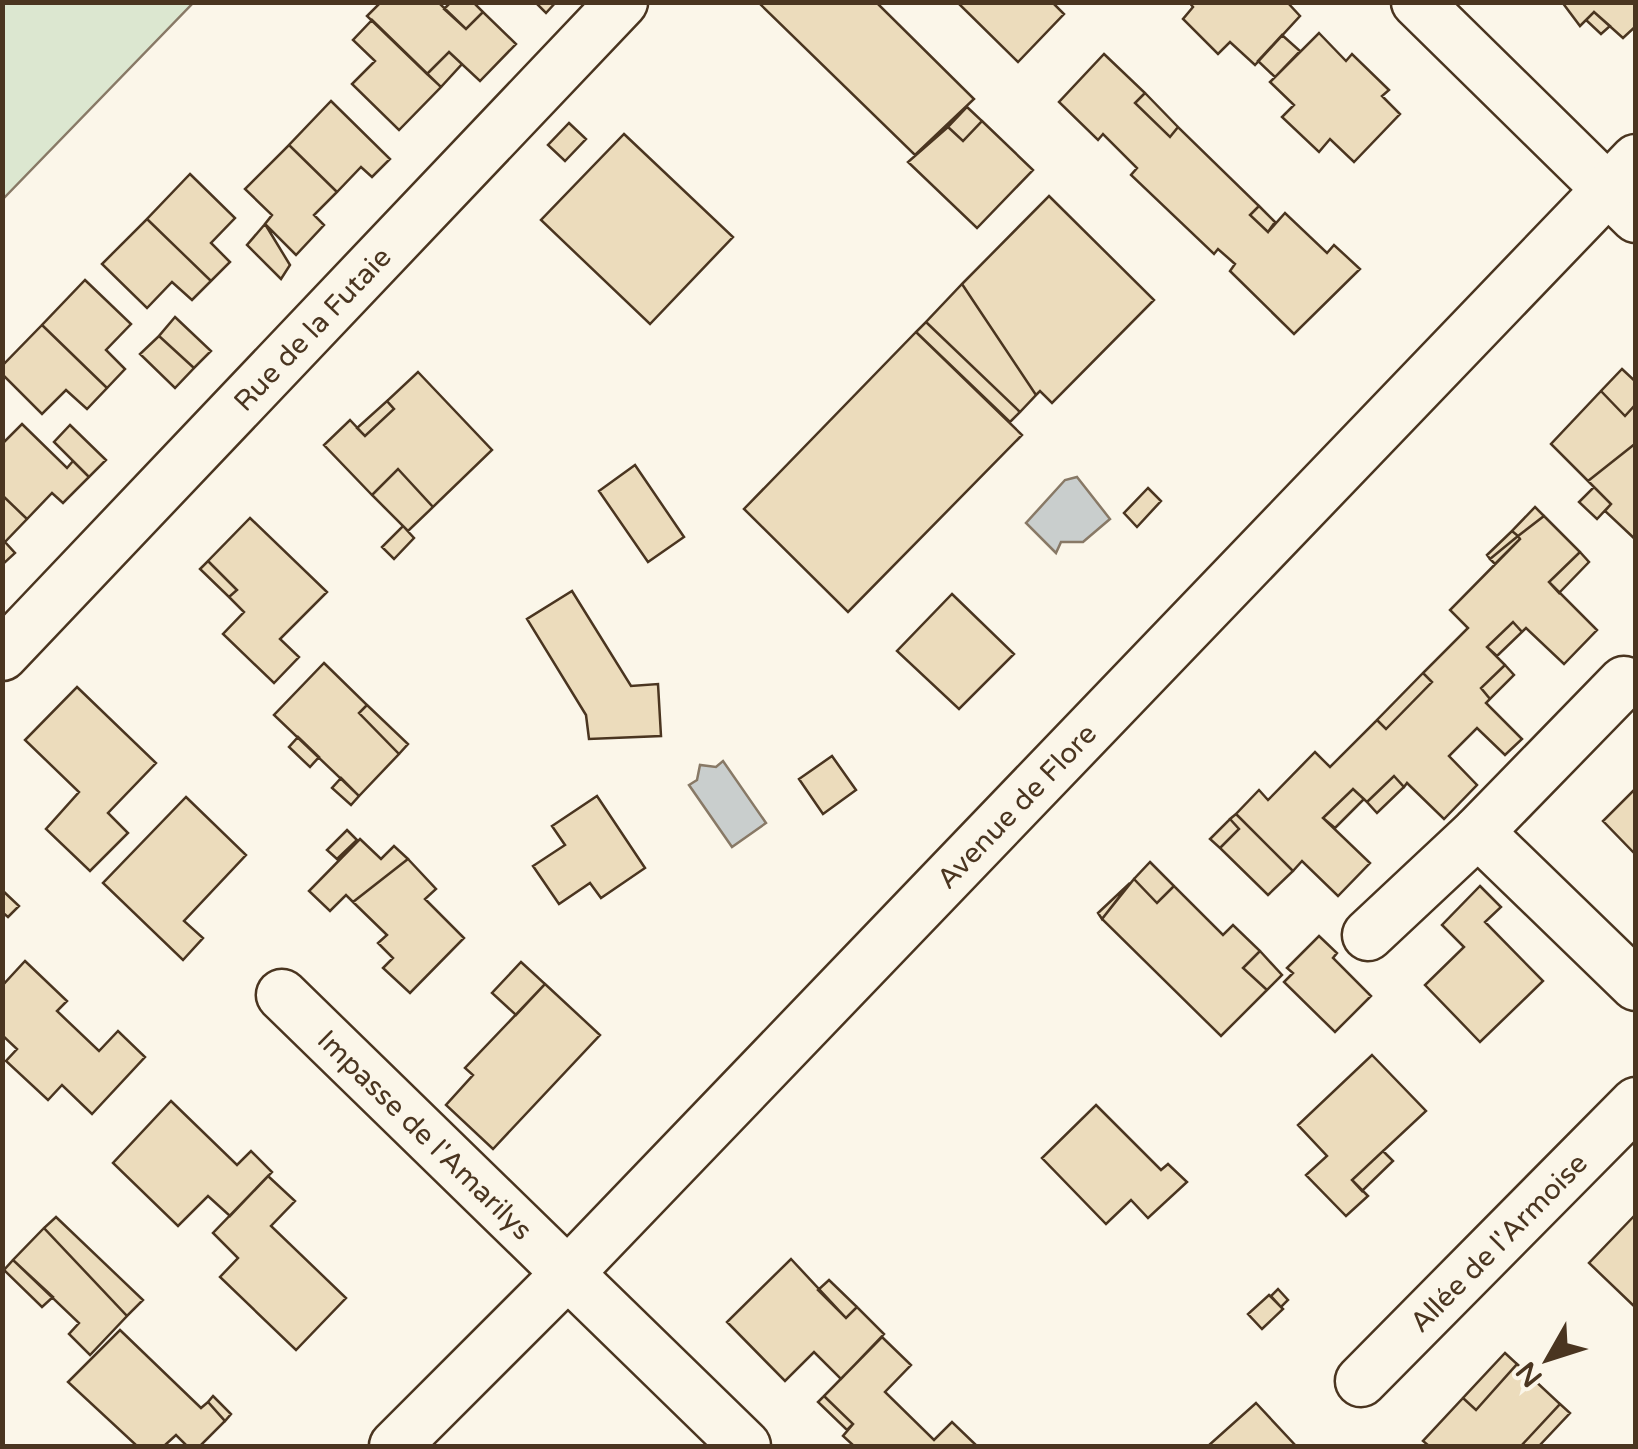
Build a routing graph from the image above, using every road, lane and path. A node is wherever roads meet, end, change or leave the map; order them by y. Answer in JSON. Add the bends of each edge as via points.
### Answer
{"nodes":[{"id":1,"x":622,"y":2,"type":"edge"},
{"id":2,"x":1417,"y":2,"type":"edge"},
{"id":3,"x":1626,"y":189,"type":"edge"},
{"id":4,"x":2,"y":655,"type":"edge"},
{"id":5,"x":1624,"y":682,"type":"dead end"},
{"id":6,"x":1478,"y":832,"type":"junction"},
{"id":7,"x":1368,"y":935,"type":"dead end"},
{"id":8,"x":1636,"y":984,"type":"edge"},
{"id":9,"x":282,"y":995,"type":"dead end"},
{"id":10,"x":1636,"y":1103,"type":"edge"},
{"id":11,"x":568,"y":1272,"type":"junction"},
{"id":12,"x":1361,"y":1380,"type":"dead end"},
{"id":13,"x":395,"y":1446,"type":"edge"},
{"id":14,"x":744,"y":1446,"type":"edge"}],
"edges":[{"from":1,"to":4,"type":"street","name":"Rue de la Futaie"},
{"from":2,"to":3,"type":"street"},
{"from":3,"to":11,"type":"street","name":"Avenue de Flore"},
{"from":5,"to":6,"type":"street"},
{"from":6,"to":7,"type":"street"},
{"from":6,"to":8,"type":"street"},
{"from":9,"to":11,"type":"street","name":"Impasse de l'Amarilys"},
{"from":10,"to":12,"type":"street","name":"Allée de l'Armoise"},
{"from":11,"to":13,"type":"street","name":"Avenue de Flore"},
{"from":11,"to":14,"type":"street","name":"Impasse de l'Amarilys"}]}
